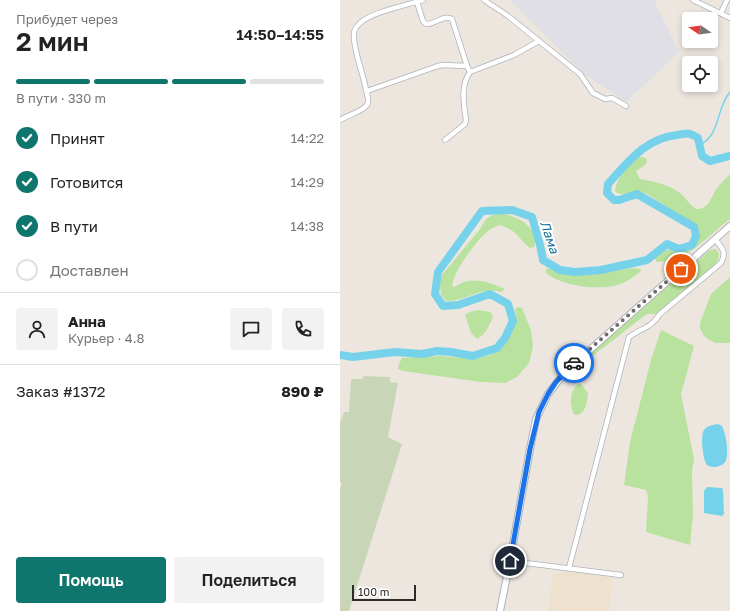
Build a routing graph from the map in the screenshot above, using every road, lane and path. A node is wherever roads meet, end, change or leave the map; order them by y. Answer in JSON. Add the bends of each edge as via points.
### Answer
{"nodes":[{"id":1,"x":423,"y":0,"type":"edge"},
{"id":2,"x":484,"y":0,"type":"edge"},
{"id":3,"x":693,"y":0,"type":"edge"},
{"id":4,"x":727,"y":0,"type":"edge"},
{"id":5,"x":417,"y":2,"type":"junction"},
{"id":6,"x":721,"y":13,"type":"junction"},
{"id":7,"x":730,"y":18,"type":"edge"},
{"id":8,"x":539,"y":41,"type":"junction"},
{"id":9,"x":467,"y":66,"type":"junction"},
{"id":10,"x":470,"y":72,"type":"junction"},
{"id":11,"x":367,"y":91,"type":"junction"},
{"id":12,"x":626,"y":106,"type":"dead end"},
{"id":13,"x":340,"y":120,"type":"edge"},
{"id":14,"x":445,"y":140,"type":"dead end"},
{"id":15,"x":730,"y":226,"type":"edge"},
{"id":16,"x":715,"y":239,"type":"junction"},
{"id":17,"x":510,"y":561,"type":"junction"},
{"id":18,"x":569,"y":568,"type":"junction"},
{"id":19,"x":621,"y":575,"type":"dead end"},
{"id":20,"x":500,"y":611,"type":"edge"}],
"edges":[{"from":1,"to":5,"type":"street"},
{"from":2,"to":8,"type":"street"},
{"from":3,"to":6,"type":"street"},
{"from":4,"to":6,"type":"street"},
{"from":5,"to":9,"type":"street","via":[[426,24],[445,18],[452,19]]},
{"from":5,"to":11,"type":"street","via":[[364,20],[354,32],[354,42]]},
{"from":6,"to":7,"type":"street"},
{"from":8,"to":10,"type":"street","via":[[514,55]]},
{"from":8,"to":12,"type":"street","via":[[580,74],[593,94],[605,99],[612,98]]},
{"from":9,"to":10,"type":"street"},
{"from":9,"to":11,"type":"street","via":[[442,65]]},
{"from":10,"to":14,"type":"street","via":[[463,96],[465,124]]},
{"from":11,"to":13,"type":"street","via":[[368,104]]},
{"from":15,"to":16,"type":"street"},
{"from":16,"to":17,"type":"street","via":[[566,371],[548,394],[532,435]]},
{"from":16,"to":18,"type":"street","via":[[724,252],[721,263],[647,328],[630,337]]},
{"from":17,"to":18,"type":"street"},
{"from":17,"to":20,"type":"street"},
{"from":18,"to":19,"type":"street"}]}
